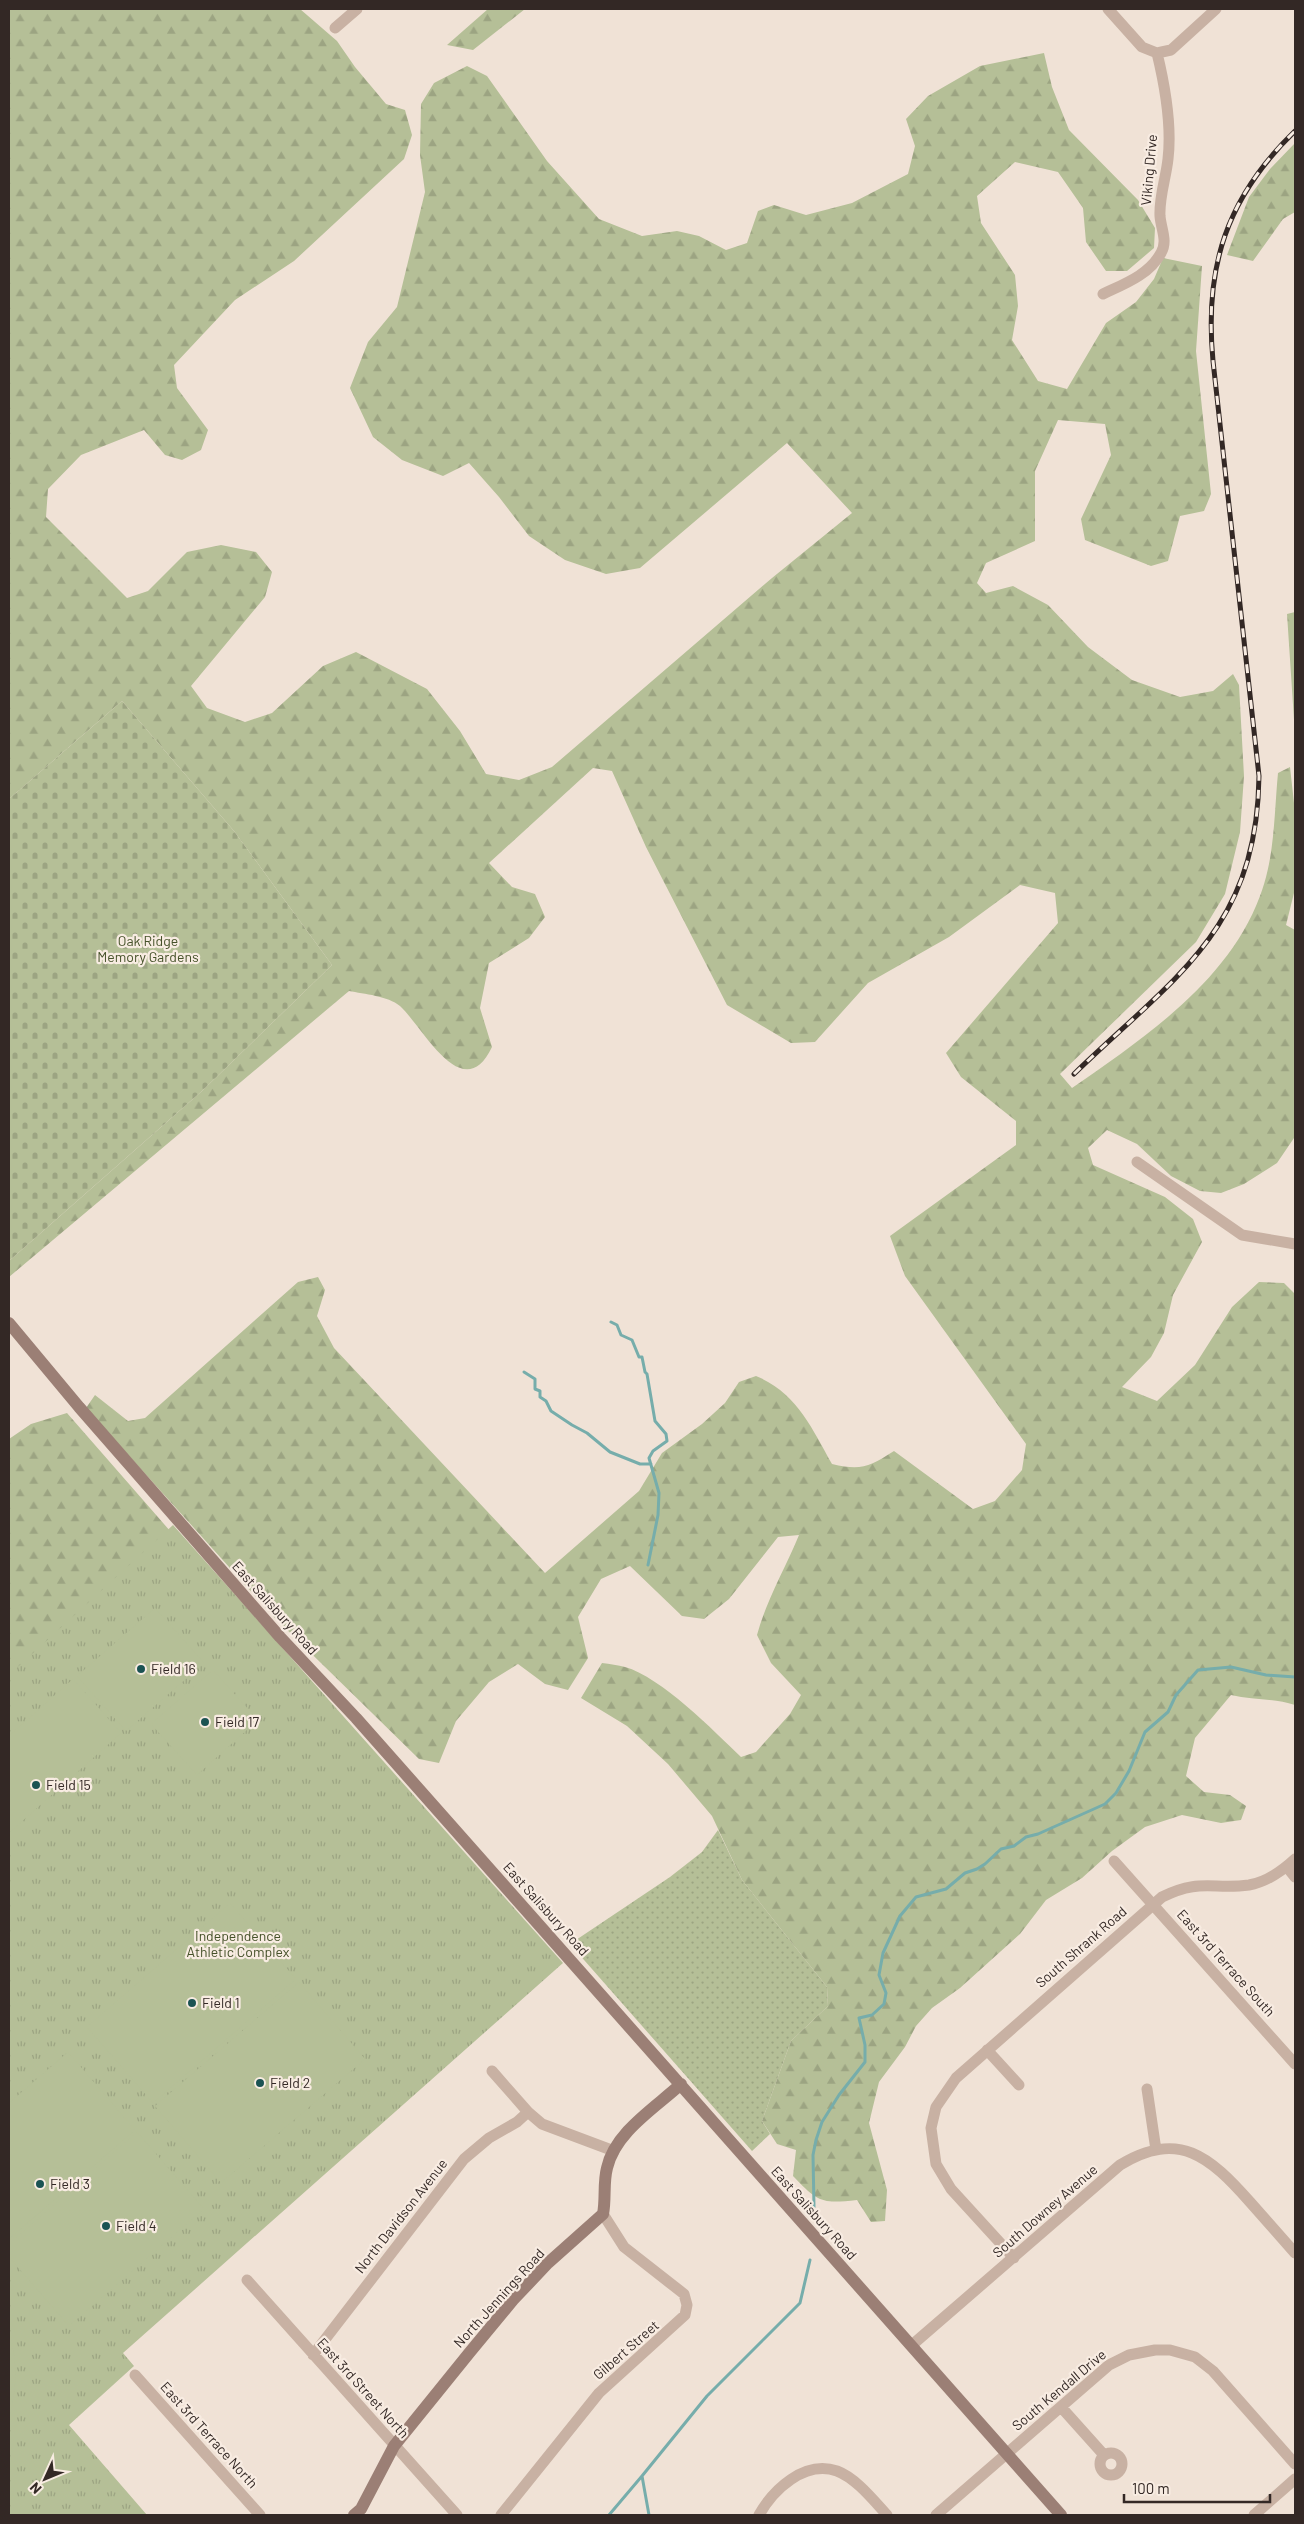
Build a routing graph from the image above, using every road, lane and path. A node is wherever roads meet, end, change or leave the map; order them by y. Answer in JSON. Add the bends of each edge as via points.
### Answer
{"nodes":[{"id":1,"x":356,"y":9,"type":"edge"},
{"id":2,"x":1108,"y":9,"type":"edge"},
{"id":3,"x":1216,"y":9,"type":"edge"},
{"id":4,"x":336,"y":28,"type":"dead end"},
{"id":5,"x":1157,"y":53,"type":"junction"},
{"id":6,"x":1103,"y":294,"type":"dead end"},
{"id":7,"x":1137,"y":1162,"type":"dead end"},
{"id":8,"x":1295,"y":1244,"type":"edge"},
{"id":9,"x":9,"y":1323,"type":"edge"},
{"id":10,"x":1114,"y":1861,"type":"dead end"},
{"id":11,"x":1291,"y":1863,"type":"edge"},
{"id":12,"x":1295,"y":1876,"type":"edge"},
{"id":13,"x":1153,"y":1904,"type":"junction"},
{"id":14,"x":987,"y":2050,"type":"junction"},
{"id":15,"x":1295,"y":2064,"type":"edge"},
{"id":16,"x":492,"y":2071,"type":"dead end"},
{"id":17,"x":681,"y":2084,"type":"junction"},
{"id":18,"x":1019,"y":2085,"type":"dead end"},
{"id":19,"x":1147,"y":2089,"type":"dead end"},
{"id":20,"x":528,"y":2112,"type":"junction"},
{"id":21,"x":1156,"y":2150,"type":"junction"},
{"id":22,"x":614,"y":2151,"type":"junction"},
{"id":23,"x":602,"y":2214,"type":"junction"},
{"id":24,"x":1295,"y":2253,"type":"edge"},
{"id":25,"x":1014,"y":2258,"type":"junction"},
{"id":26,"x":247,"y":2280,"type":"dead end"},
{"id":27,"x":912,"y":2345,"type":"junction"},
{"id":28,"x":313,"y":2355,"type":"junction"},
{"id":29,"x":135,"y":2376,"type":"dead end"},
{"id":30,"x":1061,"y":2407,"type":"junction"},
{"id":31,"x":394,"y":2446,"type":"junction"},
{"id":32,"x":1007,"y":2454,"type":"junction"},
{"id":33,"x":1104,"y":2455,"type":"dead end"},
{"id":34,"x":1295,"y":2464,"type":"edge"},
{"id":35,"x":1295,"y":2479,"type":"edge"},
{"id":36,"x":260,"y":2515,"type":"edge"},
{"id":37,"x":354,"y":2515,"type":"edge"},
{"id":38,"x":457,"y":2515,"type":"edge"},
{"id":39,"x":501,"y":2515,"type":"edge"},
{"id":40,"x":759,"y":2515,"type":"edge"},
{"id":41,"x":887,"y":2515,"type":"edge"},
{"id":42,"x":936,"y":2515,"type":"edge"},
{"id":43,"x":1061,"y":2515,"type":"edge"},
{"id":44,"x":1254,"y":2515,"type":"edge"}],
"edges":[{"from":1,"to":4,"type":"street"},
{"from":2,"to":5,"type":"street","via":[[1142,47]]},
{"from":3,"to":5,"type":"street","via":[[1171,50]]},
{"from":5,"to":6,"type":"street","name":"Viking Drive","via":[[1167,118],[1168,158],[1160,215],[1165,241],[1162,251],[1134,280]]},
{"from":7,"to":8,"type":"street","via":[[1242,1235]]},
{"from":9,"to":17,"type":"street","name":"East Salisbury Road","via":[[280,1637]]},
{"from":10,"to":13,"type":"street","name":"East 3rd Terrace South"},
{"from":11,"to":12,"type":"street"},
{"from":11,"to":13,"type":"street","name":"South Shrank Road","via":[[1269,1879],[1250,1884],[1201,1884],[1180,1888]]},
{"from":13,"to":14,"type":"street","name":"South Shrank Road"},
{"from":13,"to":15,"type":"street","name":"East 3rd Terrace South"},
{"from":14,"to":18,"type":"street"},
{"from":14,"to":25,"type":"street","name":"South Shrank Road","via":[[948,2088],[936,2107],[931,2128],[936,2164],[942,2176]]},
{"from":16,"to":20,"type":"street"},
{"from":17,"to":22,"type":"street","via":[[624,2135]]},
{"from":17,"to":27,"type":"street","name":"East Salisbury Road"},
{"from":19,"to":21,"type":"street"},
{"from":20,"to":22,"type":"street","via":[[542,2124]]},
{"from":20,"to":28,"type":"street","name":"North Davidson Avenue","via":[[464,2159]]},
{"from":21,"to":24,"type":"street","name":"South Downey Avenue","via":[[1171,2148],[1208,2160],[1224,2172]]},
{"from":21,"to":25,"type":"street","name":"South Downey Avenue","via":[[1136,2155],[1120,2165]]},
{"from":22,"to":23,"type":"street","via":[[607,2168]]},
{"from":23,"to":31,"type":"street","name":"North Jennings Road","via":[[513,2300]]},
{"from":23,"to":39,"type":"street","name":"Gilbert Street","via":[[624,2247],[684,2294],[685,2315],[599,2393]]},
{"from":25,"to":27,"type":"street","name":"South Downey Avenue"},
{"from":26,"to":28,"type":"street","name":"East 3rd Street North"},
{"from":27,"to":32,"type":"street","name":"East Salisbury Road"},
{"from":28,"to":31,"type":"street","name":"East 3rd Street North"},
{"from":29,"to":36,"type":"street","name":"East 3rd Terrace North"},
{"from":30,"to":32,"type":"street","name":"South Kendall Drive"},
{"from":30,"to":33,"type":"street"},
{"from":30,"to":34,"type":"street","name":"South Kendall Drive","via":[[1120,2359],[1155,2350],[1184,2353],[1213,2371]]},
{"from":31,"to":37,"type":"street","name":"North Jennings Road","via":[[361,2509]]},
{"from":31,"to":38,"type":"street","name":"East 3rd Street North"},
{"from":32,"to":42,"type":"street","name":"South Kendall Drive"},
{"from":32,"to":43,"type":"street","name":"East Salisbury Road"},
{"from":35,"to":44,"type":"street"},
{"from":40,"to":41,"type":"street","via":[[766,2502],[790,2478],[813,2470],[837,2471],[872,2498]]}]}
